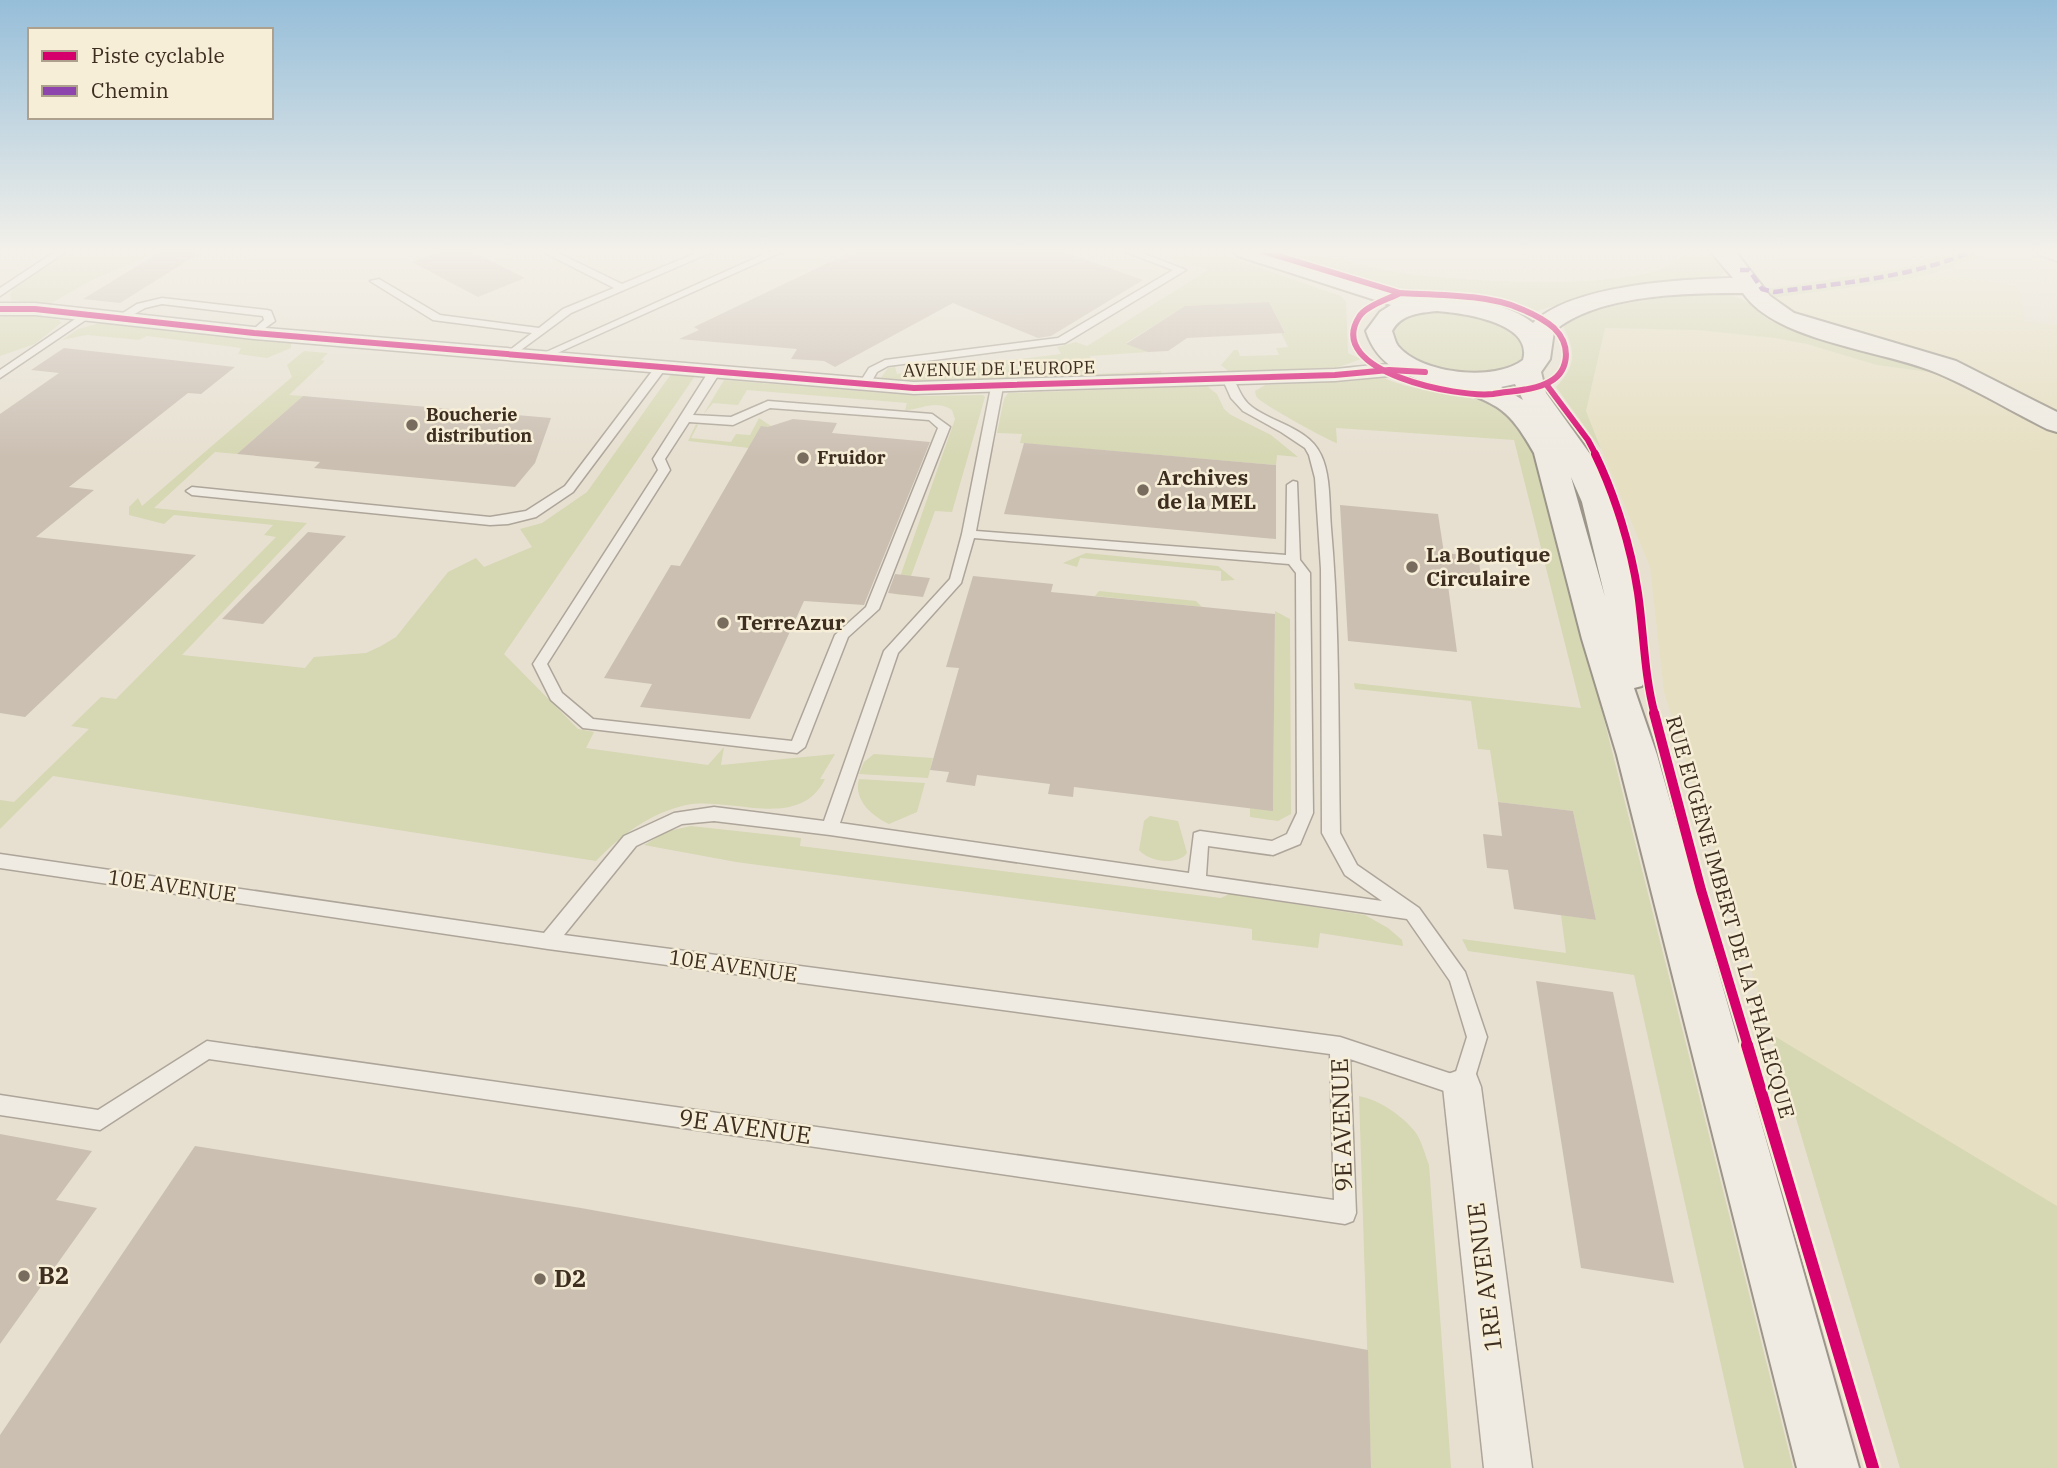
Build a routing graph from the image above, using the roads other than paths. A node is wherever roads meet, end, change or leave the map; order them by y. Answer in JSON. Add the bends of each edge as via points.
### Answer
{"nodes":[{"id":1,"x":81,"y":320,"type":"edge"},
{"id":2,"x":133,"y":320,"type":"edge"},
{"id":3,"x":449,"y":320,"type":"edge"},
{"id":4,"x":556,"y":320,"type":"edge"},
{"id":5,"x":626,"y":320,"type":"edge"},
{"id":6,"x":1097,"y":320,"type":"edge"},
{"id":7,"x":1379,"y":320,"type":"edge"},
{"id":8,"x":1391,"y":320,"type":"edge"},
{"id":9,"x":1506,"y":320,"type":"edge"},
{"id":10,"x":1552,"y":320,"type":"edge"},
{"id":11,"x":1790,"y":320,"type":"edge"},
{"id":12,"x":1380,"y":329,"type":"junction"},
{"id":13,"x":541,"y":331,"type":"junction"},
{"id":14,"x":510,"y":355,"type":"junction"},
{"id":15,"x":540,"y":358,"type":"junction"},
{"id":16,"x":1533,"y":358,"type":"junction"},
{"id":17,"x":660,"y":368,"type":"junction"},
{"id":18,"x":715,"y":371,"type":"junction"},
{"id":19,"x":0,"y":375,"type":"edge"},
{"id":20,"x":1321,"y":375,"type":"junction"},
{"id":21,"x":1438,"y":376,"type":"junction"},
{"id":22,"x":1228,"y":378,"type":"junction"},
{"id":23,"x":865,"y":384,"type":"junction"},
{"id":24,"x":997,"y":387,"type":"junction"},
{"id":25,"x":687,"y":418,"type":"junction"},
{"id":26,"x":2057,"y":423,"type":"edge"},
{"id":27,"x":1293,"y":485,"type":"dead end"},
{"id":28,"x":192,"y":491,"type":"dead end"},
{"id":29,"x":969,"y":534,"type":"junction"},
{"id":30,"x":1293,"y":561,"type":"junction"},
{"id":31,"x":1637,"y":755,"type":"junction"},
{"id":32,"x":830,"y":828,"type":"junction"},
{"id":33,"x":0,"y":861,"type":"edge"},
{"id":34,"x":1197,"y":881,"type":"junction"},
{"id":35,"x":1413,"y":913,"type":"junction"},
{"id":36,"x":548,"y":942,"type":"junction"},
{"id":37,"x":1340,"y":1046,"type":"junction"},
{"id":38,"x":1462,"y":1087,"type":"junction"},
{"id":39,"x":0,"y":1105,"type":"edge"},
{"id":40,"x":1508,"y":1468,"type":"edge"},
{"id":41,"x":1828,"y":1468,"type":"edge"}],
"edges":[{"from":1,"to":19,"type":"lane"},
{"from":2,"to":14,"type":"street","name":"AVENUE DE L'EUROPE"},
{"from":3,"to":13,"type":"lane"},
{"from":4,"to":13,"type":"lane"},
{"from":5,"to":15,"type":"lane"},
{"from":6,"to":23,"type":"lane","via":[[1061,341],[885,363],[873,370]]},
{"from":7,"to":12,"type":"street"},
{"from":8,"to":12,"type":"street"},
{"from":9,"to":16,"type":"street","via":[[1533,338]]},
{"from":10,"to":16,"type":"street","via":[[1542,328]]},
{"from":11,"to":26,"type":"street","via":[[1946,368]]},
{"from":12,"to":20,"type":"street","name":"AVENUE DE L'EUROPE","via":[[1372,355],[1359,366]]},
{"from":12,"to":21,"type":"street","via":[[1381,343],[1392,355]]},
{"from":13,"to":14,"type":"lane"},
{"from":14,"to":15,"type":"street","name":"AVENUE DE L'EUROPE"},
{"from":15,"to":17,"type":"street","name":"AVENUE DE L'EUROPE"},
{"from":16,"to":21,"type":"street","via":[[1516,376],[1490,381]]},
{"from":16,"to":31,"type":"street","name":"RUE EUGÈNE IMBERT DE LA PHALECQUE","via":[[1530,388],[1575,454],[1609,538],[1622,590]]},
{"from":17,"to":18,"type":"street","name":"AVENUE DE L'EUROPE"},
{"from":17,"to":28,"type":"lane","via":[[569,489],[531,514],[490,521]]},
{"from":18,"to":23,"type":"street","name":"AVENUE DE L'EUROPE"},
{"from":18,"to":25,"type":"lane"},
{"from":20,"to":21,"type":"street","name":"AVENUE DE L'EUROPE","via":[[1389,370]]},
{"from":20,"to":22,"type":"street","name":"AVENUE DE L'EUROPE"},
{"from":21,"to":31,"type":"street","name":"RUE EUGÈNE IMBERT DE LA PHALECQUE","via":[[1484,389],[1509,402],[1532,424],[1549,453]]},
{"from":22,"to":24,"type":"street","name":"AVENUE DE L'EUROPE"},
{"from":22,"to":35,"type":"lane","via":[[1247,409],[1294,434],[1315,455],[1328,569],[1331,833],[1351,870]]},
{"from":23,"to":24,"type":"street","name":"AVENUE DE L'EUROPE","via":[[927,389]]},
{"from":24,"to":29,"type":"lane"},
{"from":25,"to":25,"type":"lane","via":[[733,421],[768,404],[932,417],[944,426],[872,609],[842,635],[797,747],[589,724],[556,696],[540,664],[664,470],[659,459]]},
{"from":27,"to":30,"type":"lane"},
{"from":29,"to":30,"type":"lane"},
{"from":29,"to":32,"type":"lane","via":[[956,580],[891,651]]},
{"from":30,"to":34,"type":"lane","via":[[1303,573],[1305,813],[1294,839],[1273,848],[1200,838]]},
{"from":31,"to":41,"type":"street","name":"RUE EUGÈNE IMBERT DE LA PHALECQUE"},
{"from":32,"to":34,"type":"lane"},
{"from":32,"to":36,"type":"lane","via":[[714,814],[662,825],[630,841]]},
{"from":33,"to":36,"type":"lane","name":"10E AVENUE"},
{"from":34,"to":35,"type":"lane"},
{"from":35,"to":38,"type":"lane","via":[[1458,978],[1477,1037]]},
{"from":36,"to":37,"type":"lane","name":"10E AVENUE"},
{"from":37,"to":38,"type":"lane","name":"10E AVENUE"},
{"from":37,"to":39,"type":"lane","name":"9E AVENUE","via":[[1345,1213],[207,1050],[100,1120]]},
{"from":38,"to":40,"type":"street","name":"1RE AVENUE"}]}
